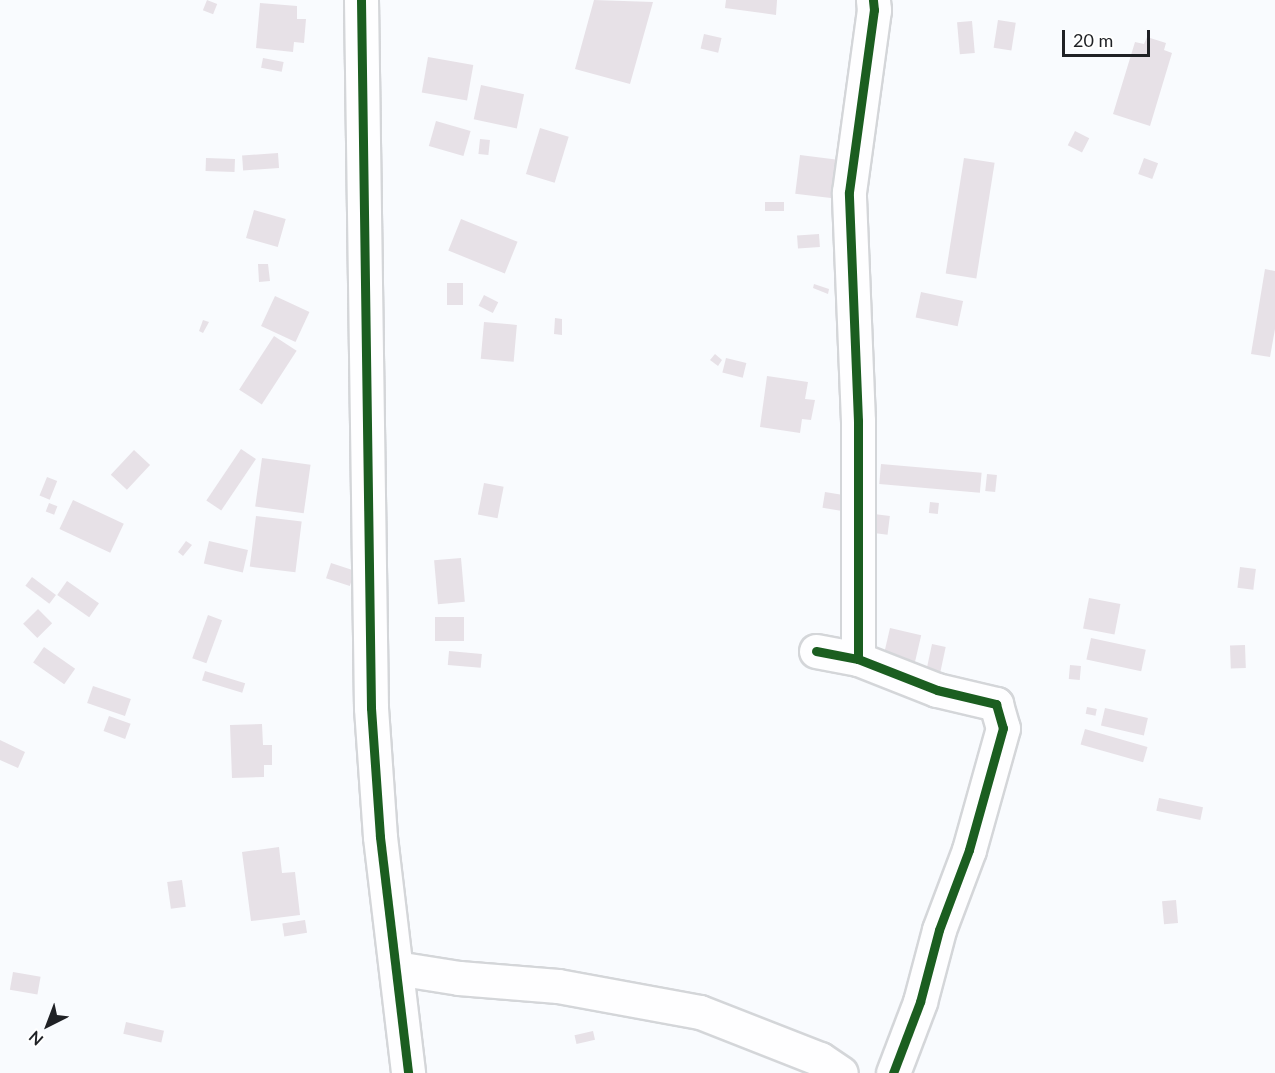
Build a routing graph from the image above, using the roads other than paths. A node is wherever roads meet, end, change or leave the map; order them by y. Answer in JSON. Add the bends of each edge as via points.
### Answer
{"nodes":[{"id":1,"x":361,"y":0,"type":"edge"},
{"id":2,"x":873,"y":0,"type":"edge"},
{"id":3,"x":816,"y":651,"type":"dead end"},
{"id":4,"x":858,"y":659,"type":"junction"},
{"id":5,"x":396,"y":968,"type":"junction"},
{"id":6,"x":408,"y":1073,"type":"edge"},
{"id":7,"x":841,"y":1073,"type":"edge"},
{"id":8,"x":893,"y":1073,"type":"edge"}],
"edges":[{"from":1,"to":5,"type":"street","via":[[370,708]]},
{"from":2,"to":4,"type":"street","via":[[849,192],[858,421]]},
{"from":3,"to":4,"type":"street"},
{"from":4,"to":8,"type":"street","via":[[937,690],[996,704],[1003,728],[969,850]]},
{"from":5,"to":6,"type":"street"},
{"from":5,"to":7,"type":"street","via":[[558,986],[700,1012],[820,1059]]}]}
